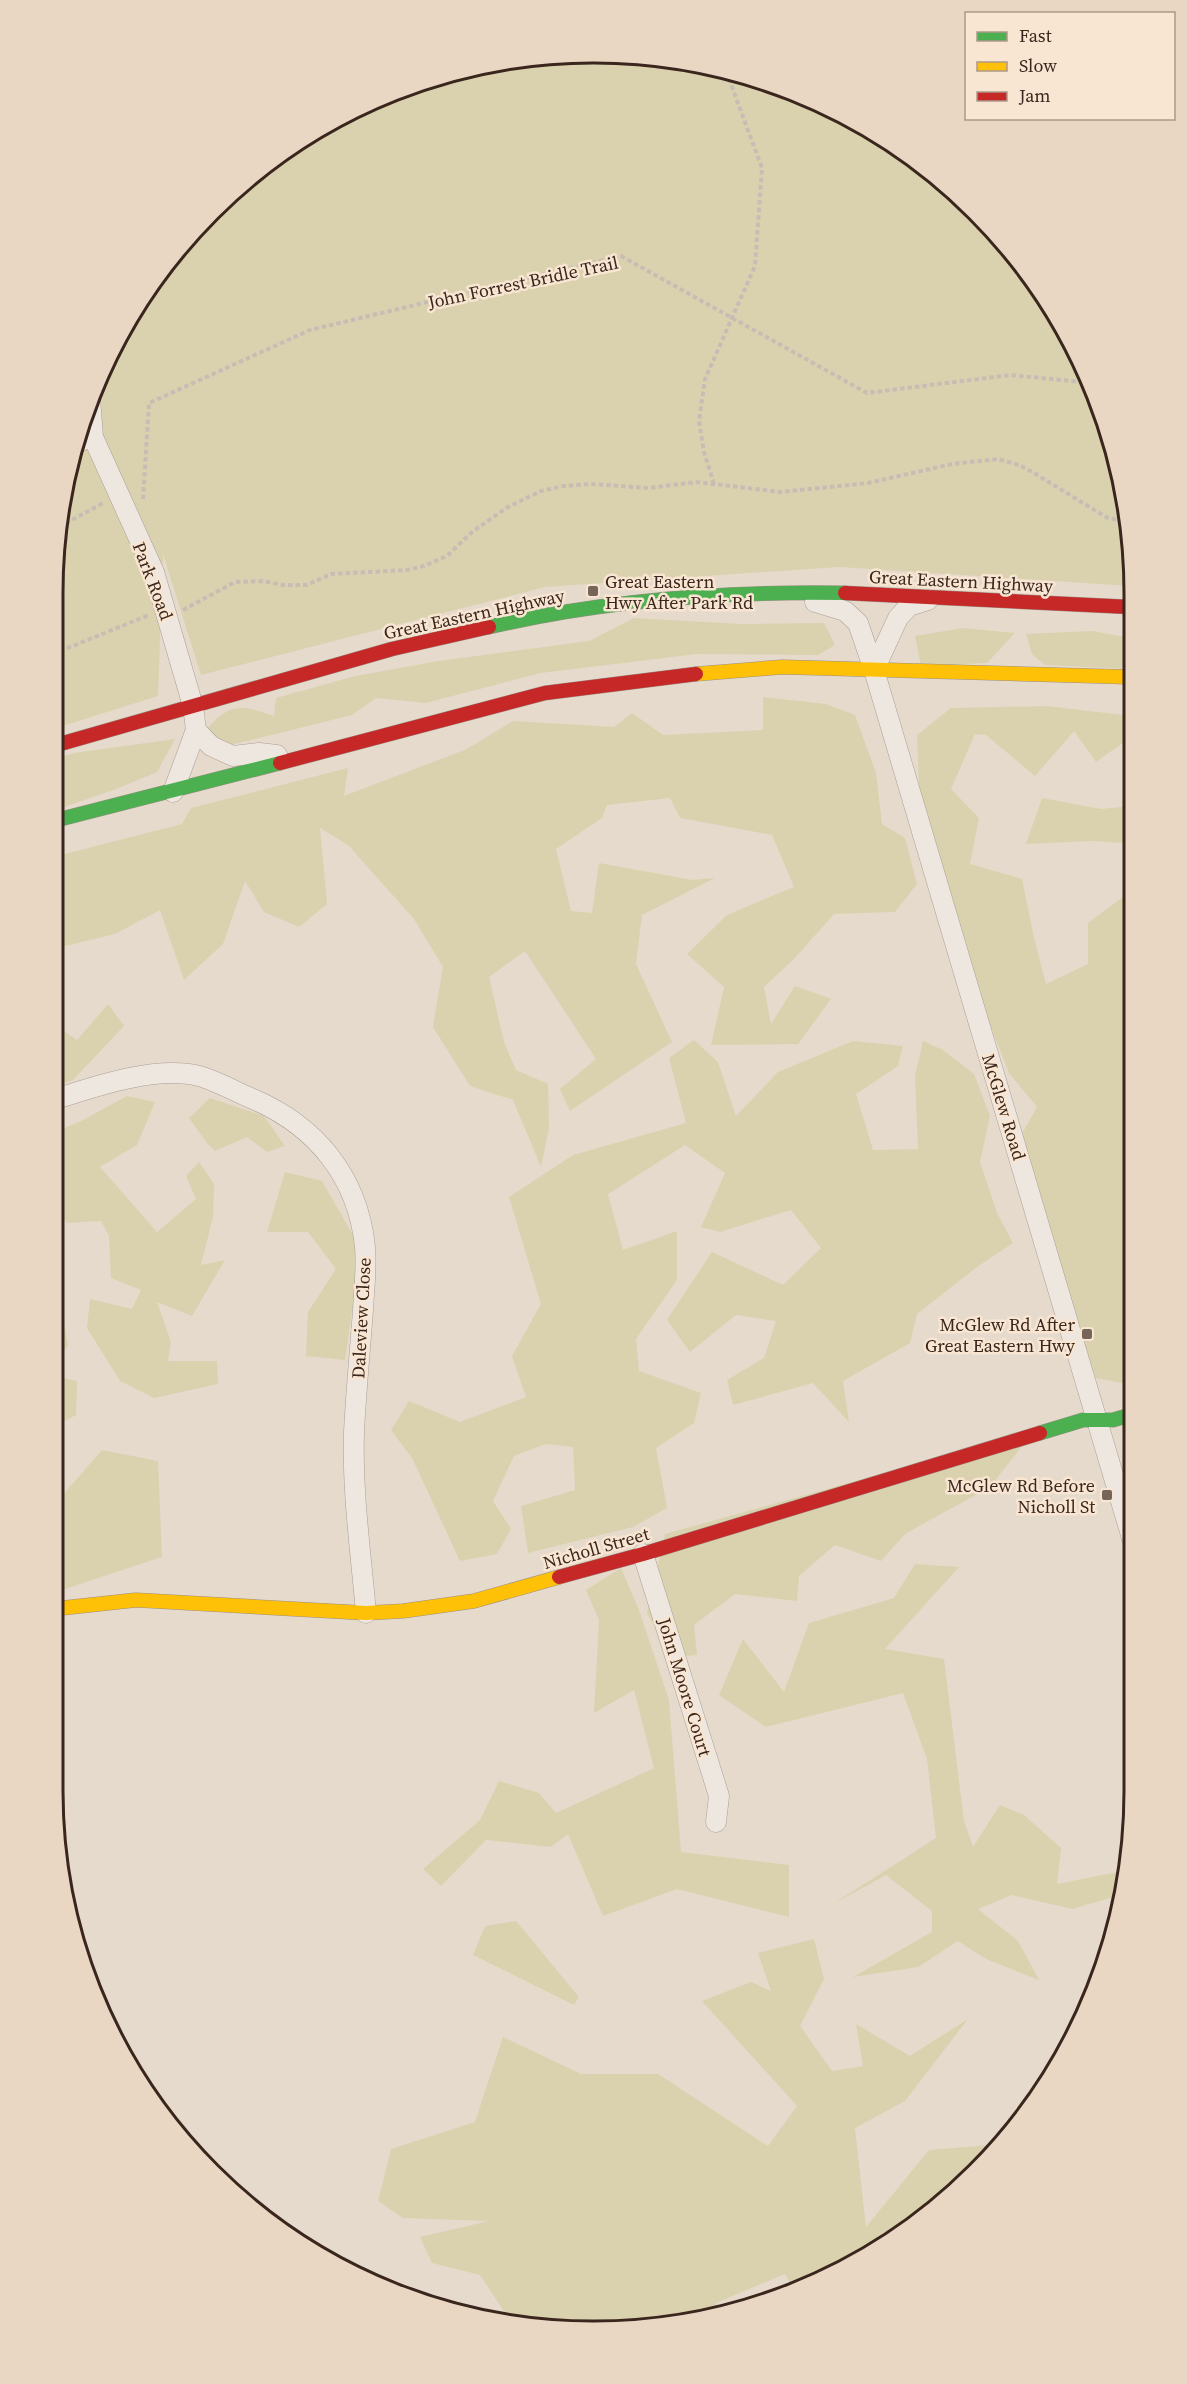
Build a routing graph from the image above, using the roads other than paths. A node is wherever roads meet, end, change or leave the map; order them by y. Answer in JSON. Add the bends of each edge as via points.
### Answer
{"nodes":[{"id":1,"x":86,"y":441,"type":"edge"},
{"id":2,"x":755,"y":595,"type":"junction"},
{"id":3,"x":935,"y":597,"type":"junction"},
{"id":4,"x":1124,"y":608,"type":"edge"},
{"id":5,"x":874,"y":669,"type":"junction"},
{"id":6,"x":1124,"y":677,"type":"edge"},
{"id":7,"x":193,"y":706,"type":"junction"},
{"id":8,"x":196,"y":730,"type":"junction"},
{"id":9,"x":63,"y":743,"type":"edge"},
{"id":10,"x":298,"y":758,"type":"junction"},
{"id":11,"x":174,"y":792,"type":"junction"},
{"id":12,"x":63,"y":818,"type":"edge"},
{"id":13,"x":63,"y":1097,"type":"edge"},
{"id":14,"x":1124,"y":1417,"type":"edge"},
{"id":15,"x":1098,"y":1420,"type":"junction"},
{"id":16,"x":1124,"y":1510,"type":"edge"},
{"id":17,"x":643,"y":1554,"type":"junction"},
{"id":18,"x":63,"y":1608,"type":"edge"},
{"id":19,"x":366,"y":1613,"type":"junction"},
{"id":20,"x":716,"y":1822,"type":"dead end"}],
"edges":[{"from":1,"to":7,"type":"street","name":"Park Road","via":[[119,495],[154,572]]},
{"from":2,"to":3,"type":"main road","name":"Great Eastern Highway","via":[[800,592]]},
{"from":2,"to":5,"type":"street","name":"McGlew Road","via":[[814,602],[845,611],[858,622]]},
{"from":2,"to":7,"type":"main road","name":"Great Eastern Highway","via":[[617,605],[522,619],[392,649]]},
{"from":3,"to":4,"type":"main road","name":"Great Eastern Highway"},
{"from":3,"to":5,"type":"street","via":[[909,606],[898,618]]},
{"from":5,"to":6,"type":"main road"},
{"from":5,"to":10,"type":"main road","via":[[782,668],[674,676],[545,693]]},
{"from":5,"to":15,"type":"street","name":"McGlew Road"},
{"from":7,"to":8,"type":"street","name":"Park Road"},
{"from":7,"to":9,"type":"main road","name":"Great Eastern Highway"},
{"from":8,"to":10,"type":"street","via":[[211,746],[233,756],[258,753]]},
{"from":8,"to":11,"type":"street","name":"Park Road"},
{"from":10,"to":11,"type":"main road"},
{"from":11,"to":12,"type":"main road"},
{"from":13,"to":19,"type":"street","name":"Daleview Close","via":[[120,1080],[172,1074],[199,1076],[278,1110],[311,1136],[337,1164],[355,1203],[365,1245],[354,1434]]},
{"from":14,"to":15,"type":"main road","name":"Nicholl Street"},
{"from":15,"to":16,"type":"street","name":"McGlew Road"},
{"from":15,"to":17,"type":"main road","name":"Nicholl Street","via":[[1083,1420]]},
{"from":17,"to":19,"type":"main road","name":"Nicholl Street","via":[[474,1601]]},
{"from":17,"to":20,"type":"street","name":"John Moore Court","via":[[719,1796]]},
{"from":18,"to":19,"type":"main road","name":"Nicholl Street","via":[[136,1600]]}]}
